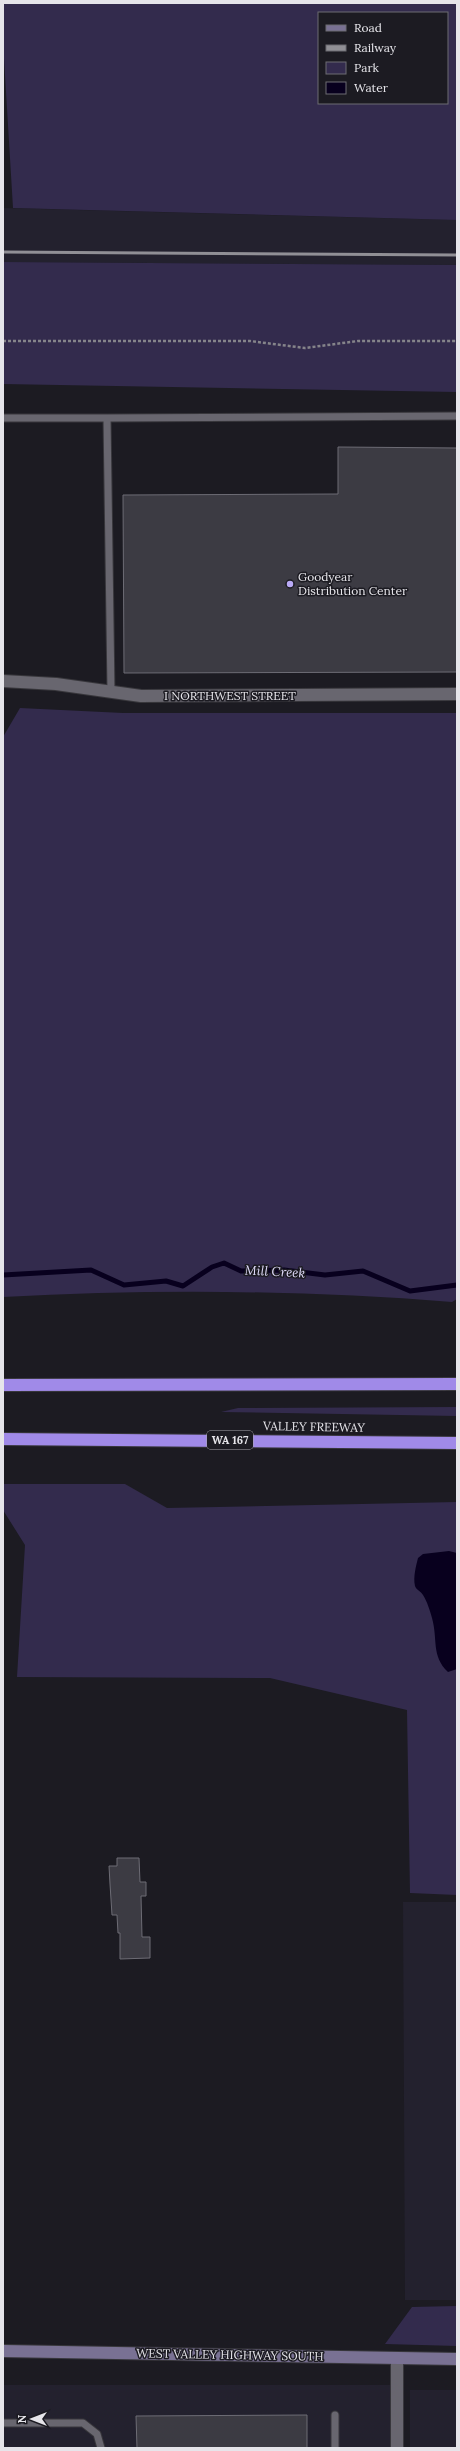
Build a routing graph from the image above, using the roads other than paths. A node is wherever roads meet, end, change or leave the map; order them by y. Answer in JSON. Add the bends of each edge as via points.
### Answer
{"nodes":[{"id":1,"x":457,"y":416,"type":"edge"},
{"id":2,"x":3,"y":418,"type":"edge"},
{"id":3,"x":107,"y":418,"type":"junction"},
{"id":4,"x":3,"y":681,"type":"edge"},
{"id":5,"x":111,"y":692,"type":"junction"},
{"id":6,"x":457,"y":694,"type":"edge"},
{"id":7,"x":457,"y":1384,"type":"edge"},
{"id":8,"x":3,"y":1385,"type":"edge"},
{"id":9,"x":3,"y":1439,"type":"edge"},
{"id":10,"x":457,"y":1443,"type":"edge"},
{"id":11,"x":3,"y":2350,"type":"edge"},
{"id":12,"x":397,"y":2358,"type":"junction"},
{"id":13,"x":457,"y":2359,"type":"edge"},
{"id":14,"x":335,"y":2415,"type":"dead end"},
{"id":15,"x":3,"y":2423,"type":"edge"},
{"id":16,"x":101,"y":2448,"type":"edge"},
{"id":17,"x":335,"y":2448,"type":"edge"},
{"id":18,"x":397,"y":2448,"type":"edge"}],
"edges":[{"from":1,"to":3,"type":"lane"},
{"from":2,"to":3,"type":"lane"},
{"from":3,"to":5,"type":"lane"},
{"from":4,"to":5,"type":"street","name":"I NORTHWEST STREET","via":[[56,684]]},
{"from":5,"to":6,"type":"street","name":"I NORTHWEST STREET","via":[[141,696]]},
{"from":7,"to":8,"type":"highway"},
{"from":9,"to":10,"type":"highway","name":"VALLEY FREEWAY","number":"WA 167"},
{"from":11,"to":12,"type":"main road","name":"WEST VALLEY HIGHWAY SOUTH"},
{"from":12,"to":13,"type":"main road","name":"WEST VALLEY HIGHWAY SOUTH"},
{"from":12,"to":18,"type":"street"},
{"from":14,"to":17,"type":"lane"},
{"from":15,"to":16,"type":"lane","via":[[83,2423],[97,2434]]}]}
